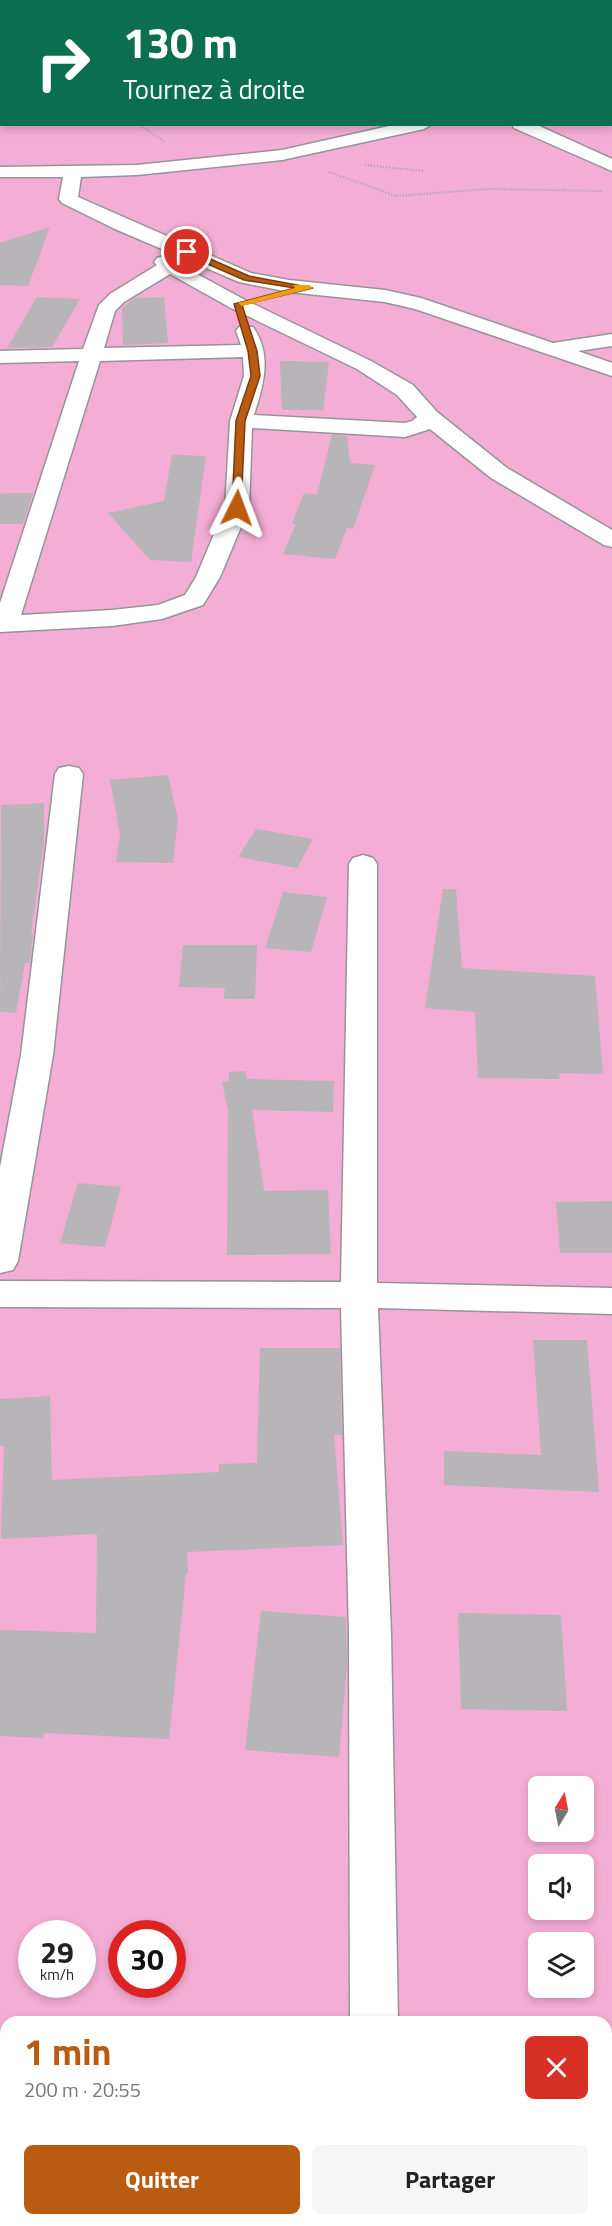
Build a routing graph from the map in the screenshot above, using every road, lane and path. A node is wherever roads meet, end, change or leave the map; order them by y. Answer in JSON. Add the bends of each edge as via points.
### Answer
{"nodes":[{"id":1,"x":415,"y":126,"type":"edge"},
{"id":2,"x":524,"y":126,"type":"edge"},
{"id":3,"x":612,"y":151,"type":"edge"},
{"id":4,"x":282,"y":155,"type":"junction"},
{"id":5,"x":592,"y":156,"type":"junction"},
{"id":6,"x":364,"y":165,"type":"dead end"},
{"id":7,"x":612,"y":166,"type":"edge"},
{"id":8,"x":423,"y":171,"type":"dead end"},
{"id":9,"x":0,"y":172,"type":"edge"},
{"id":10,"x":73,"y":172,"type":"junction"},
{"id":11,"x":604,"y":191,"type":"dead end"},
{"id":12,"x":122,"y":225,"type":"junction"},
{"id":13,"x":169,"y":266,"type":"junction"},
{"id":14,"x":309,"y":288,"type":"junction"},
{"id":15,"x":238,"y":304,"type":"junction"},
{"id":16,"x":612,"y":340,"type":"edge"},
{"id":17,"x":555,"y":349,"type":"junction"},
{"id":18,"x":253,"y":351,"type":"junction"},
{"id":19,"x":90,"y":355,"type":"junction"},
{"id":20,"x":0,"y":357,"type":"edge"},
{"id":21,"x":612,"y":370,"type":"edge"},
{"id":22,"x":429,"y":417,"type":"junction"},
{"id":23,"x":241,"y":421,"type":"junction"},
{"id":24,"x":612,"y":540,"type":"edge"},
{"id":25,"x":3,"y":623,"type":"edge"},
{"id":26,"x":69,"y":774,"type":"dead end"},
{"id":27,"x":363,"y":864,"type":"dead end"},
{"id":28,"x":0,"y":1261,"type":"edge"},
{"id":29,"x":0,"y":1294,"type":"edge"},
{"id":30,"x":359,"y":1295,"type":"junction"},
{"id":31,"x":612,"y":1301,"type":"edge"},
{"id":32,"x":374,"y":2016,"type":"edge"}],
"edges":[{"from":1,"to":4,"type":"street"},
{"from":2,"to":5,"type":"street"},
{"from":3,"to":5,"type":"street"},
{"from":4,"to":10,"type":"street","via":[[137,170]]},
{"from":4,"to":11,"type":"path","via":[[396,196],[489,189]]},
{"from":5,"to":7,"type":"street"},
{"from":6,"to":8,"type":"path"},
{"from":9,"to":10,"type":"street"},
{"from":10,"to":12,"type":"street","via":[[68,199]]},
{"from":12,"to":13,"type":"street"},
{"from":12,"to":14,"type":"street","via":[[246,278]]},
{"from":13,"to":15,"type":"street"},
{"from":13,"to":19,"type":"street","via":[[106,309]]},
{"from":14,"to":15,"type":"street"},
{"from":14,"to":17,"type":"street","via":[[367,293],[421,304]]},
{"from":15,"to":18,"type":"street"},
{"from":15,"to":22,"type":"street","via":[[364,365],[405,390]]},
{"from":16,"to":17,"type":"street"},
{"from":17,"to":21,"type":"street"},
{"from":18,"to":19,"type":"street"},
{"from":18,"to":23,"type":"street","via":[[255,376]]},
{"from":19,"to":20,"type":"street"},
{"from":19,"to":25,"type":"street"},
{"from":22,"to":23,"type":"street","via":[[420,426],[405,430]]},
{"from":22,"to":24,"type":"street","via":[[499,473]]},
{"from":23,"to":25,"type":"street","via":[[237,508],[194,600],[162,612],[122,617]]},
{"from":26,"to":28,"type":"street","via":[[38,1055]]},
{"from":27,"to":30,"type":"street"},
{"from":29,"to":30,"type":"street"},
{"from":30,"to":31,"type":"street"},
{"from":30,"to":32,"type":"street","via":[[370,1634]]}]}
